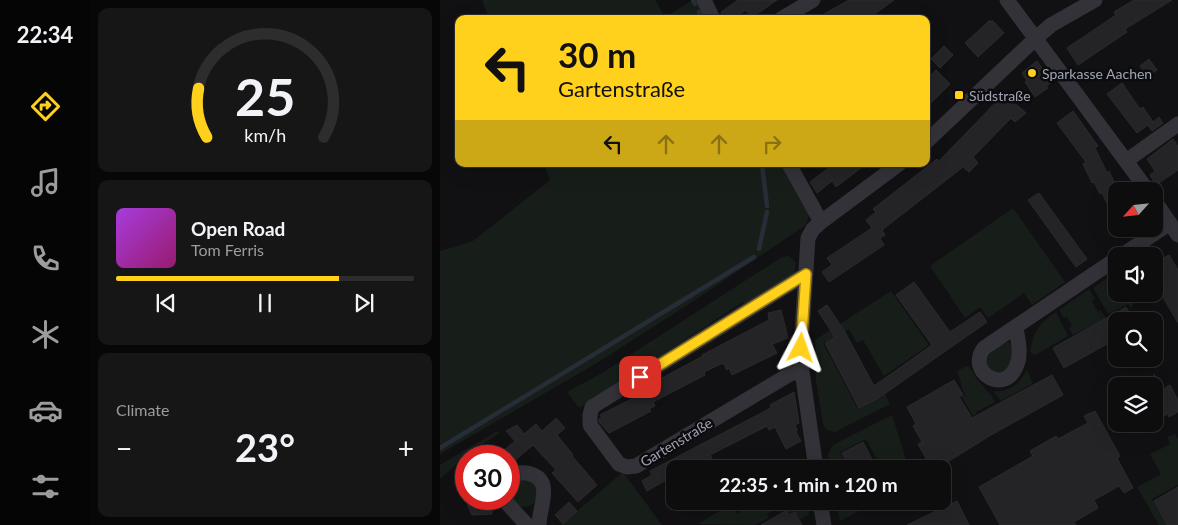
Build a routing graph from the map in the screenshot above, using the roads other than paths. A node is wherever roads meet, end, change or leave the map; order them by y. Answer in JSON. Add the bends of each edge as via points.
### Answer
{"nodes":[{"id":1,"x":704,"y":0,"type":"edge"},
{"id":2,"x":813,"y":0,"type":"edge"},
{"id":3,"x":1007,"y":0,"type":"edge"},
{"id":4,"x":1095,"y":0,"type":"edge"},
{"id":5,"x":711,"y":15,"type":"edge"},
{"id":6,"x":788,"y":15,"type":"edge"},
{"id":7,"x":1035,"y":39,"type":"junction"},
{"id":8,"x":1178,"y":124,"type":"edge"},
{"id":9,"x":930,"y":138,"type":"edge"},
{"id":10,"x":1126,"y":161,"type":"junction"},
{"id":11,"x":792,"y":167,"type":"edge"},
{"id":12,"x":895,"y":167,"type":"edge"},
{"id":13,"x":1141,"y":182,"type":"edge"},
{"id":14,"x":1163,"y":213,"type":"edge"},
{"id":15,"x":821,"y":222,"type":"junction"},
{"id":16,"x":1174,"y":229,"type":"edge"},
{"id":17,"x":1139,"y":247,"type":"edge"},
{"id":18,"x":1108,"y":265,"type":"edge"},
{"id":19,"x":806,"y":274,"type":"junction"},
{"id":20,"x":1016,"y":328,"type":"dead end"},
{"id":21,"x":802,"y":371,"type":"junction"},
{"id":22,"x":815,"y":460,"type":"edge"},
{"id":23,"x":520,"y":472,"type":"edge"},
{"id":24,"x":513,"y":510,"type":"edge"},
{"id":25,"x":822,"y":510,"type":"edge"},
{"id":26,"x":527,"y":525,"type":"edge"},
{"id":27,"x":539,"y":525,"type":"edge"},
{"id":28,"x":824,"y":525,"type":"edge"}],
"edges":[{"from":1,"to":5,"type":"street"},
{"from":2,"to":6,"type":"street"},
{"from":3,"to":7,"type":"street"},
{"from":4,"to":7,"type":"street"},
{"from":7,"to":9,"type":"street"},
{"from":7,"to":10,"type":"street"},
{"from":8,"to":10,"type":"street"},
{"from":10,"to":13,"type":"street"},
{"from":11,"to":15,"type":"street"},
{"from":12,"to":15,"type":"street"},
{"from":14,"to":16,"type":"street"},
{"from":15,"to":19,"type":"street","via":[[808,238]]},
{"from":16,"to":17,"type":"street"},
{"from":18,"to":20,"type":"street"},
{"from":19,"to":21,"type":"street"},
{"from":19,"to":21,"type":"street","name":"Gartenstraße","via":[[592,407],[590,425],[619,464],[627,468],[636,466],[790,374]]},
{"from":21,"to":22,"type":"street"},
{"from":23,"to":27,"type":"street","via":[[534,474],[544,490]]},
{"from":24,"to":26,"type":"street"},
{"from":25,"to":28,"type":"street"}]}
